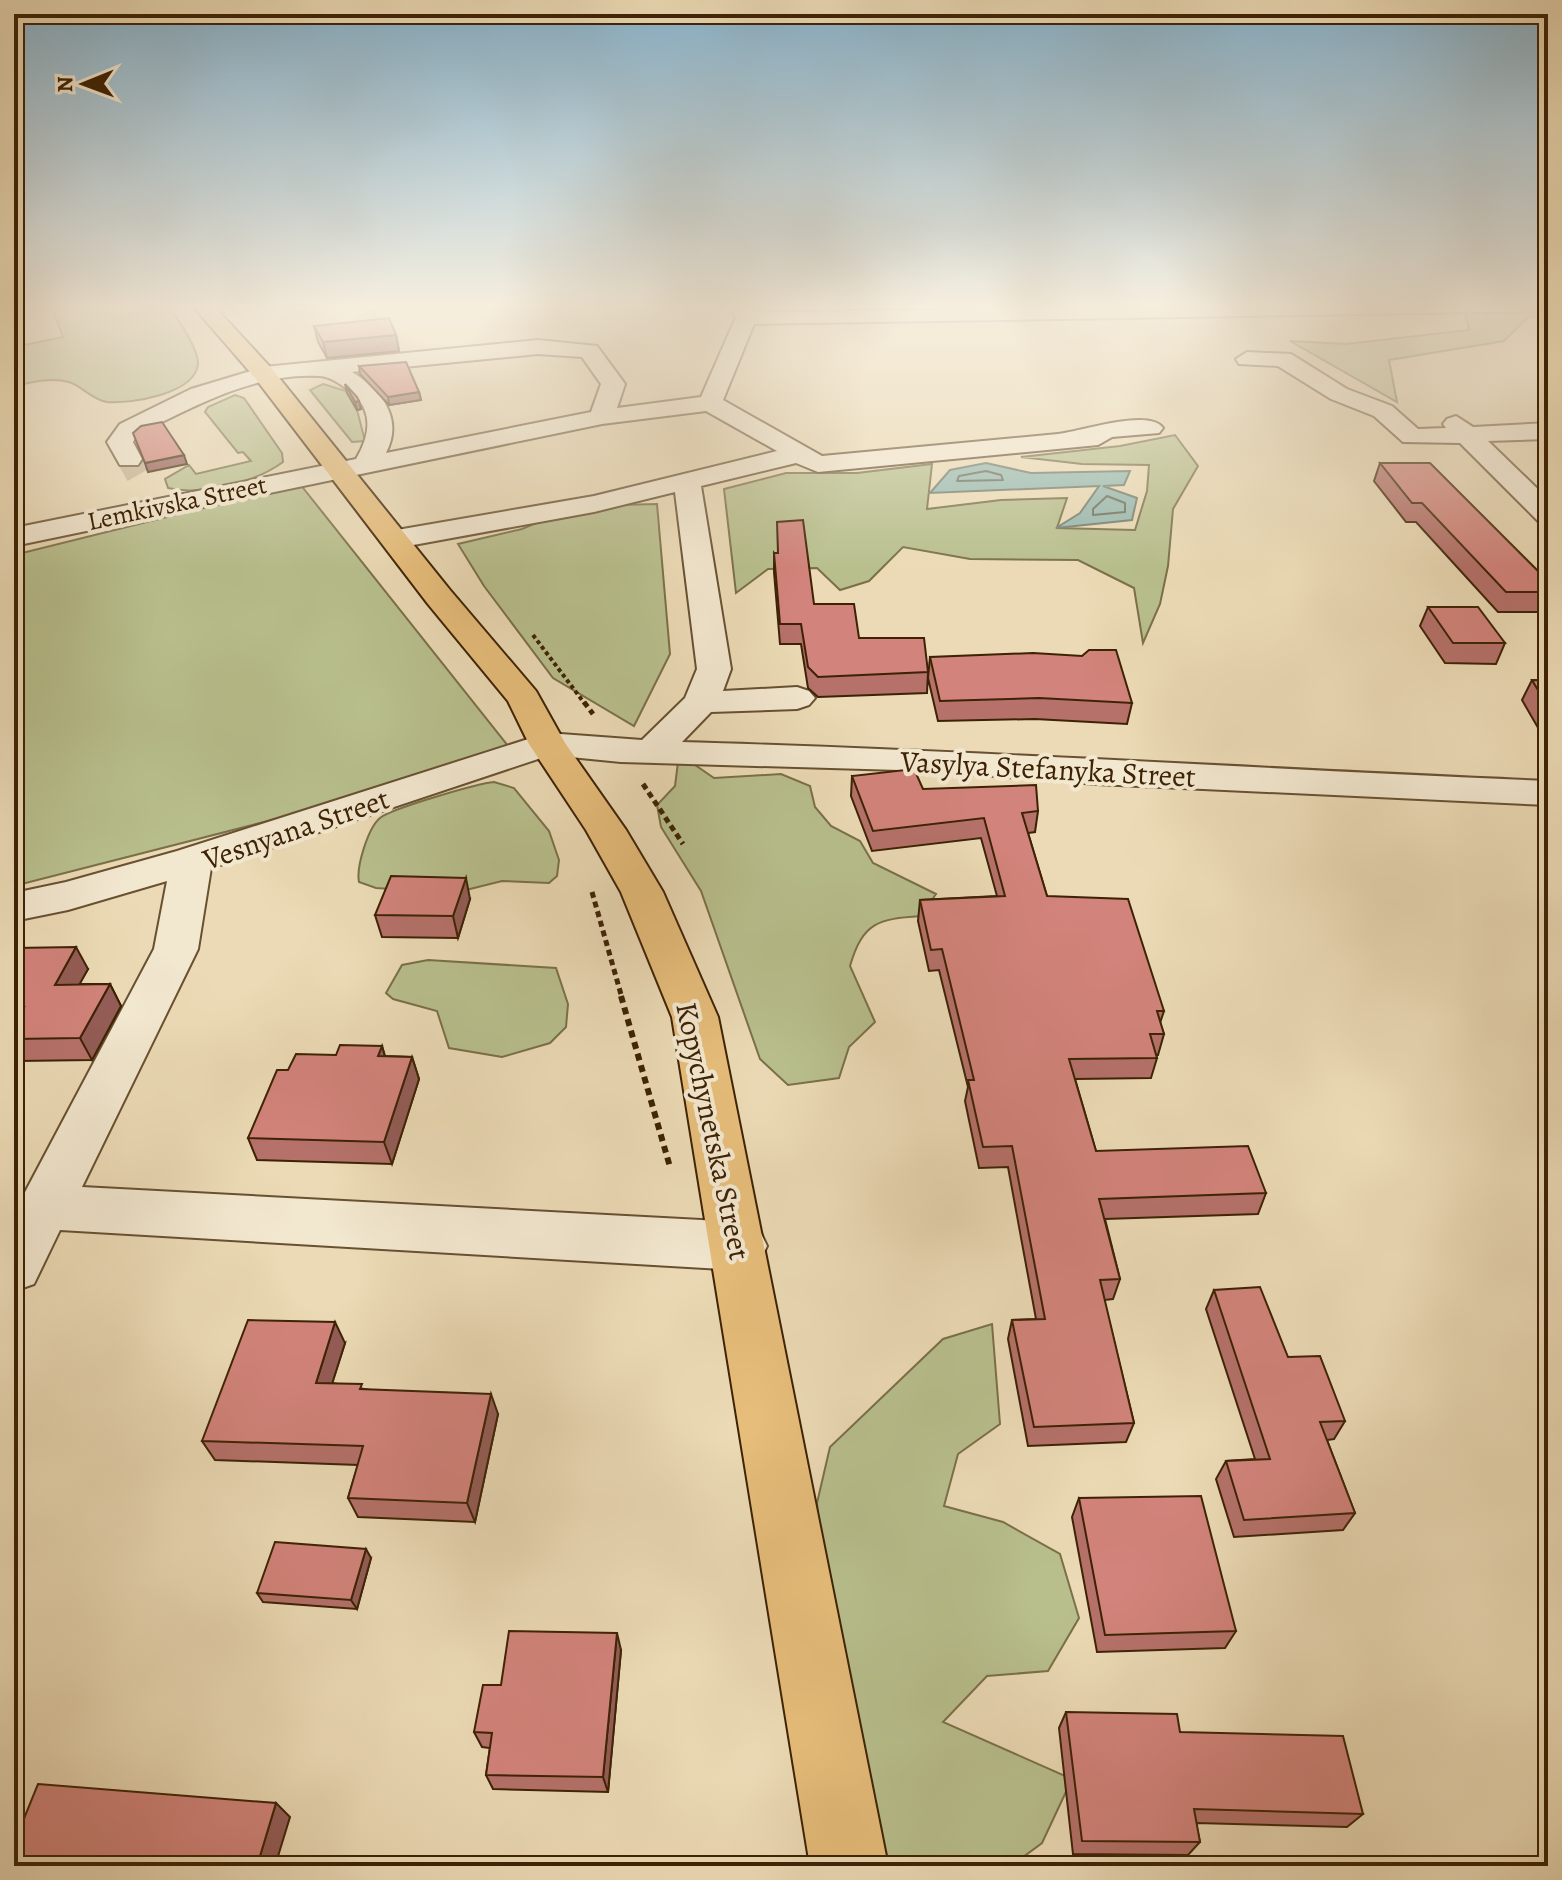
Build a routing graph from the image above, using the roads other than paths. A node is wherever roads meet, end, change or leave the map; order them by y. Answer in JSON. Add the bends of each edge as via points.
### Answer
{"nodes":[{"id":1,"x":203,"y":393,"type":"edge"},
{"id":2,"x":282,"y":393,"type":"edge"},
{"id":3,"x":365,"y":393,"type":"edge"},
{"id":4,"x":610,"y":393,"type":"edge"},
{"id":5,"x":715,"y":393,"type":"edge"},
{"id":6,"x":1337,"y":393,"type":"edge"},
{"id":7,"x":710,"y":403,"type":"junction"},
{"id":8,"x":602,"y":417,"type":"junction"},
{"id":9,"x":1150,"y":428,"type":"dead end"},
{"id":10,"x":1461,"y":429,"type":"junction"},
{"id":11,"x":1548,"y":431,"type":"edge"},
{"id":12,"x":799,"y":454,"type":"junction"},
{"id":13,"x":353,"y":467,"type":"junction"},
{"id":14,"x":687,"y":481,"type":"junction"},
{"id":15,"x":1544,"y":503,"type":"edge"},
{"id":16,"x":137,"y":511,"type":"junction"},
{"id":17,"x":14,"y":537,"type":"edge"},
{"id":18,"x":397,"y":539,"type":"junction"},
{"id":19,"x":797,"y":698,"type":"dead end"},
{"id":20,"x":701,"y":702,"type":"junction"},
{"id":21,"x":547,"y":744,"type":"junction"},
{"id":22,"x":651,"y":752,"type":"junction"},
{"id":23,"x":1548,"y":793,"type":"edge"},
{"id":24,"x":192,"y":860,"type":"junction"},
{"id":25,"x":14,"y":907,"type":"edge"},
{"id":26,"x":46,"y":1207,"type":"junction"},
{"id":27,"x":739,"y":1246,"type":"junction"},
{"id":28,"x":14,"y":1267,"type":"edge"},
{"id":29,"x":849,"y":1866,"type":"edge"}],
"edges":[{"from":1,"to":16,"type":"street","via":[[129,429],[120,442],[134,467]]},
{"from":2,"to":13,"type":"main road","name":"Kopychynetska Street"},
{"from":3,"to":13,"type":"street","via":[[380,411],[381,432]]},
{"from":4,"to":8,"type":"street"},
{"from":5,"to":7,"type":"street"},
{"from":6,"to":10,"type":"street","via":[[1383,411],[1412,437]]},
{"from":7,"to":8,"type":"street","name":"Lemkivska Street"},
{"from":7,"to":12,"type":"street"},
{"from":8,"to":13,"type":"street","name":"Lemkivska Street"},
{"from":9,"to":12,"type":"street","via":[[1105,430],[1098,437],[1058,442],[818,464]]},
{"from":10,"to":11,"type":"street"},
{"from":10,"to":15,"type":"street"},
{"from":12,"to":14,"type":"street"},
{"from":13,"to":16,"type":"street","name":"Lemkivska Street"},
{"from":13,"to":18,"type":"main road","name":"Kopychynetska Street"},
{"from":14,"to":18,"type":"street","via":[[594,504]]},
{"from":14,"to":20,"type":"street","via":[[714,669]]},
{"from":16,"to":17,"type":"street","name":"Lemkivska Street"},
{"from":18,"to":21,"type":"main road","name":"Kopychynetska Street","via":[[524,698]]},
{"from":19,"to":20,"type":"street"},
{"from":20,"to":22,"type":"street"},
{"from":21,"to":22,"type":"street","name":"Vasylya Stefanyka Street"},
{"from":21,"to":24,"type":"street","name":"Vesnyana Street"},
{"from":21,"to":27,"type":"main road","name":"Kopychynetska Street","via":[[642,892],[695,1017]]},
{"from":22,"to":23,"type":"street","name":"Vasylya Stefanyka Street","via":[[933,760],[1097,773]]},
{"from":24,"to":25,"type":"street"},
{"from":24,"to":26,"type":"street","name":"Vesnyana Street","via":[[176,949]]},
{"from":26,"to":27,"type":"street"},
{"from":26,"to":28,"type":"street","name":"Vesnyana Street"},
{"from":27,"to":29,"type":"main road","name":"Kopychynetska Street"}]}
